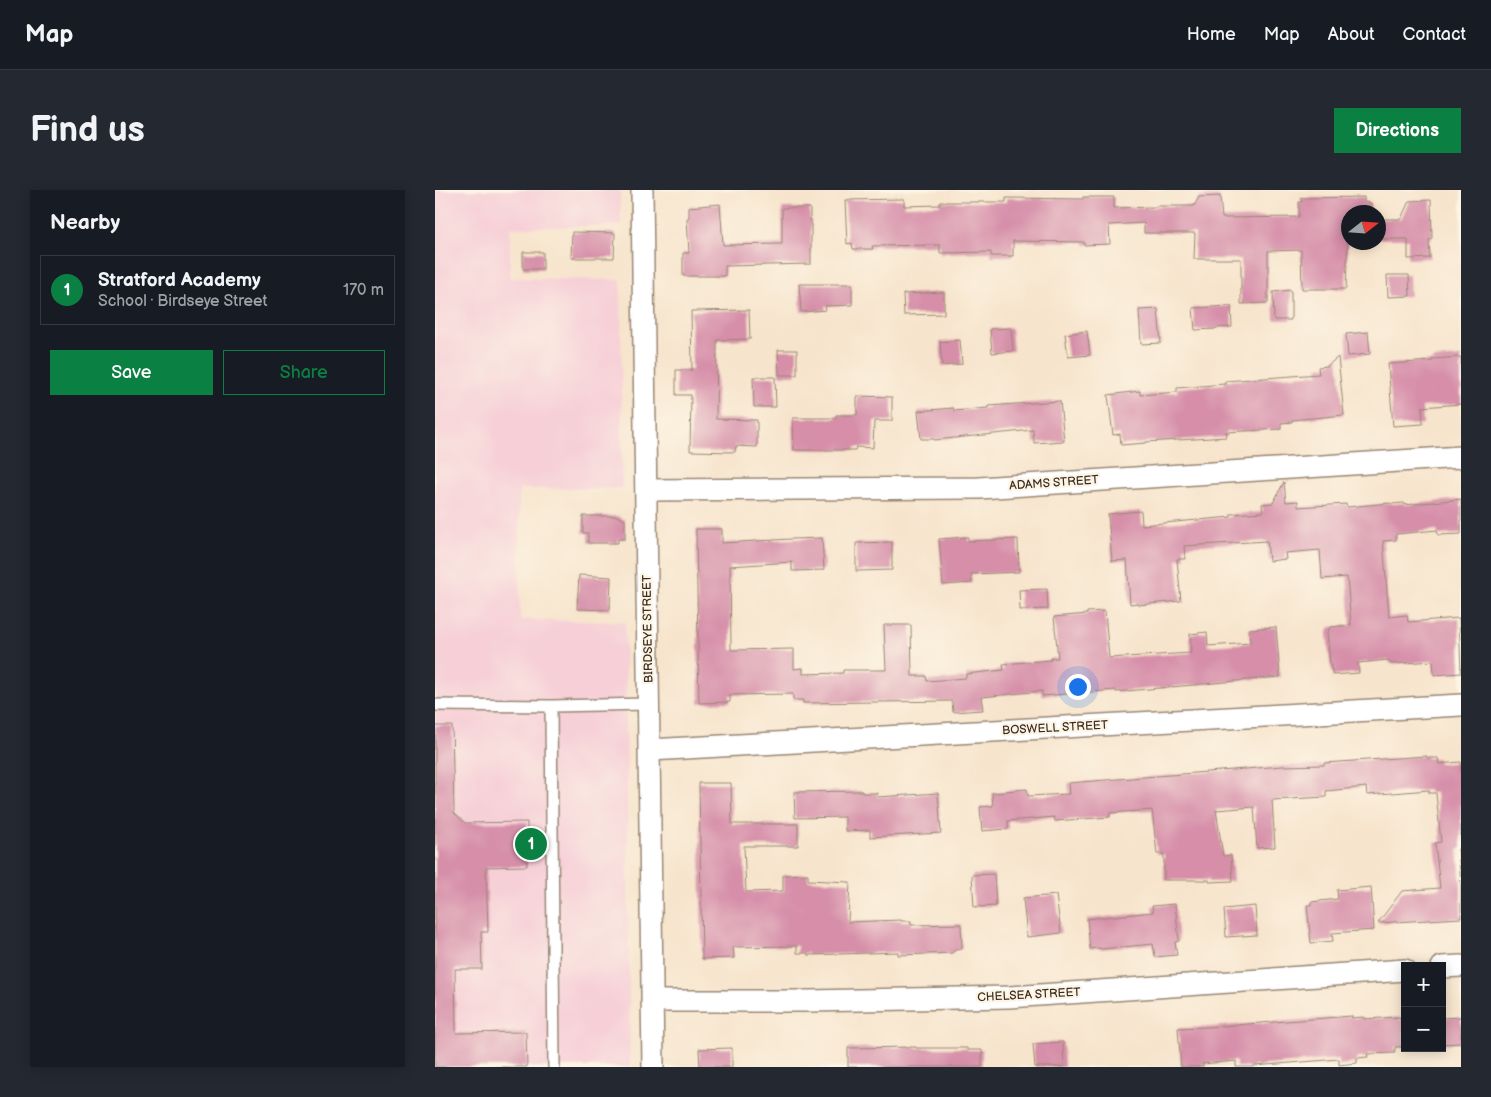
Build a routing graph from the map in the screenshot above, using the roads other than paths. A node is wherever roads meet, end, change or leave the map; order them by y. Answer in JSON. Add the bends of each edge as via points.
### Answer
{"nodes":[{"id":1,"x":643,"y":190,"type":"edge"},
{"id":2,"x":1461,"y":457,"type":"edge"},
{"id":3,"x":646,"y":490,"type":"junction"},
{"id":4,"x":649,"y":704,"type":"junction"},
{"id":5,"x":435,"y":705,"type":"edge"},
{"id":6,"x":551,"y":706,"type":"junction"},
{"id":7,"x":1461,"y":706,"type":"edge"},
{"id":8,"x":650,"y":750,"type":"junction"},
{"id":9,"x":1461,"y":966,"type":"edge"},
{"id":10,"x":1446,"y":967,"type":"edge"},
{"id":11,"x":1401,"y":970,"type":"edge"},
{"id":12,"x":652,"y":1001,"type":"junction"},
{"id":13,"x":553,"y":1067,"type":"edge"},
{"id":14,"x":653,"y":1067,"type":"edge"}],
"edges":[{"from":1,"to":3,"type":"street","name":"BIRDSEYE STREET"},
{"from":2,"to":3,"type":"street","name":"ADAMS STREET","via":[[979,488]]},
{"from":3,"to":4,"type":"street","name":"BIRDSEYE STREET"},
{"from":4,"to":6,"type":"lane"},
{"from":4,"to":8,"type":"street","name":"BIRDSEYE STREET"},
{"from":5,"to":6,"type":"lane"},
{"from":6,"to":13,"type":"lane"},
{"from":7,"to":8,"type":"street","name":"BOSWELL STREET"},
{"from":8,"to":12,"type":"street","name":"BIRDSEYE STREET"},
{"from":9,"to":10,"type":"street"},
{"from":11,"to":12,"type":"street","name":"CHELSEA STREET","via":[[1009,997]]},
{"from":12,"to":14,"type":"street","name":"BIRDSEYE STREET"}]}
